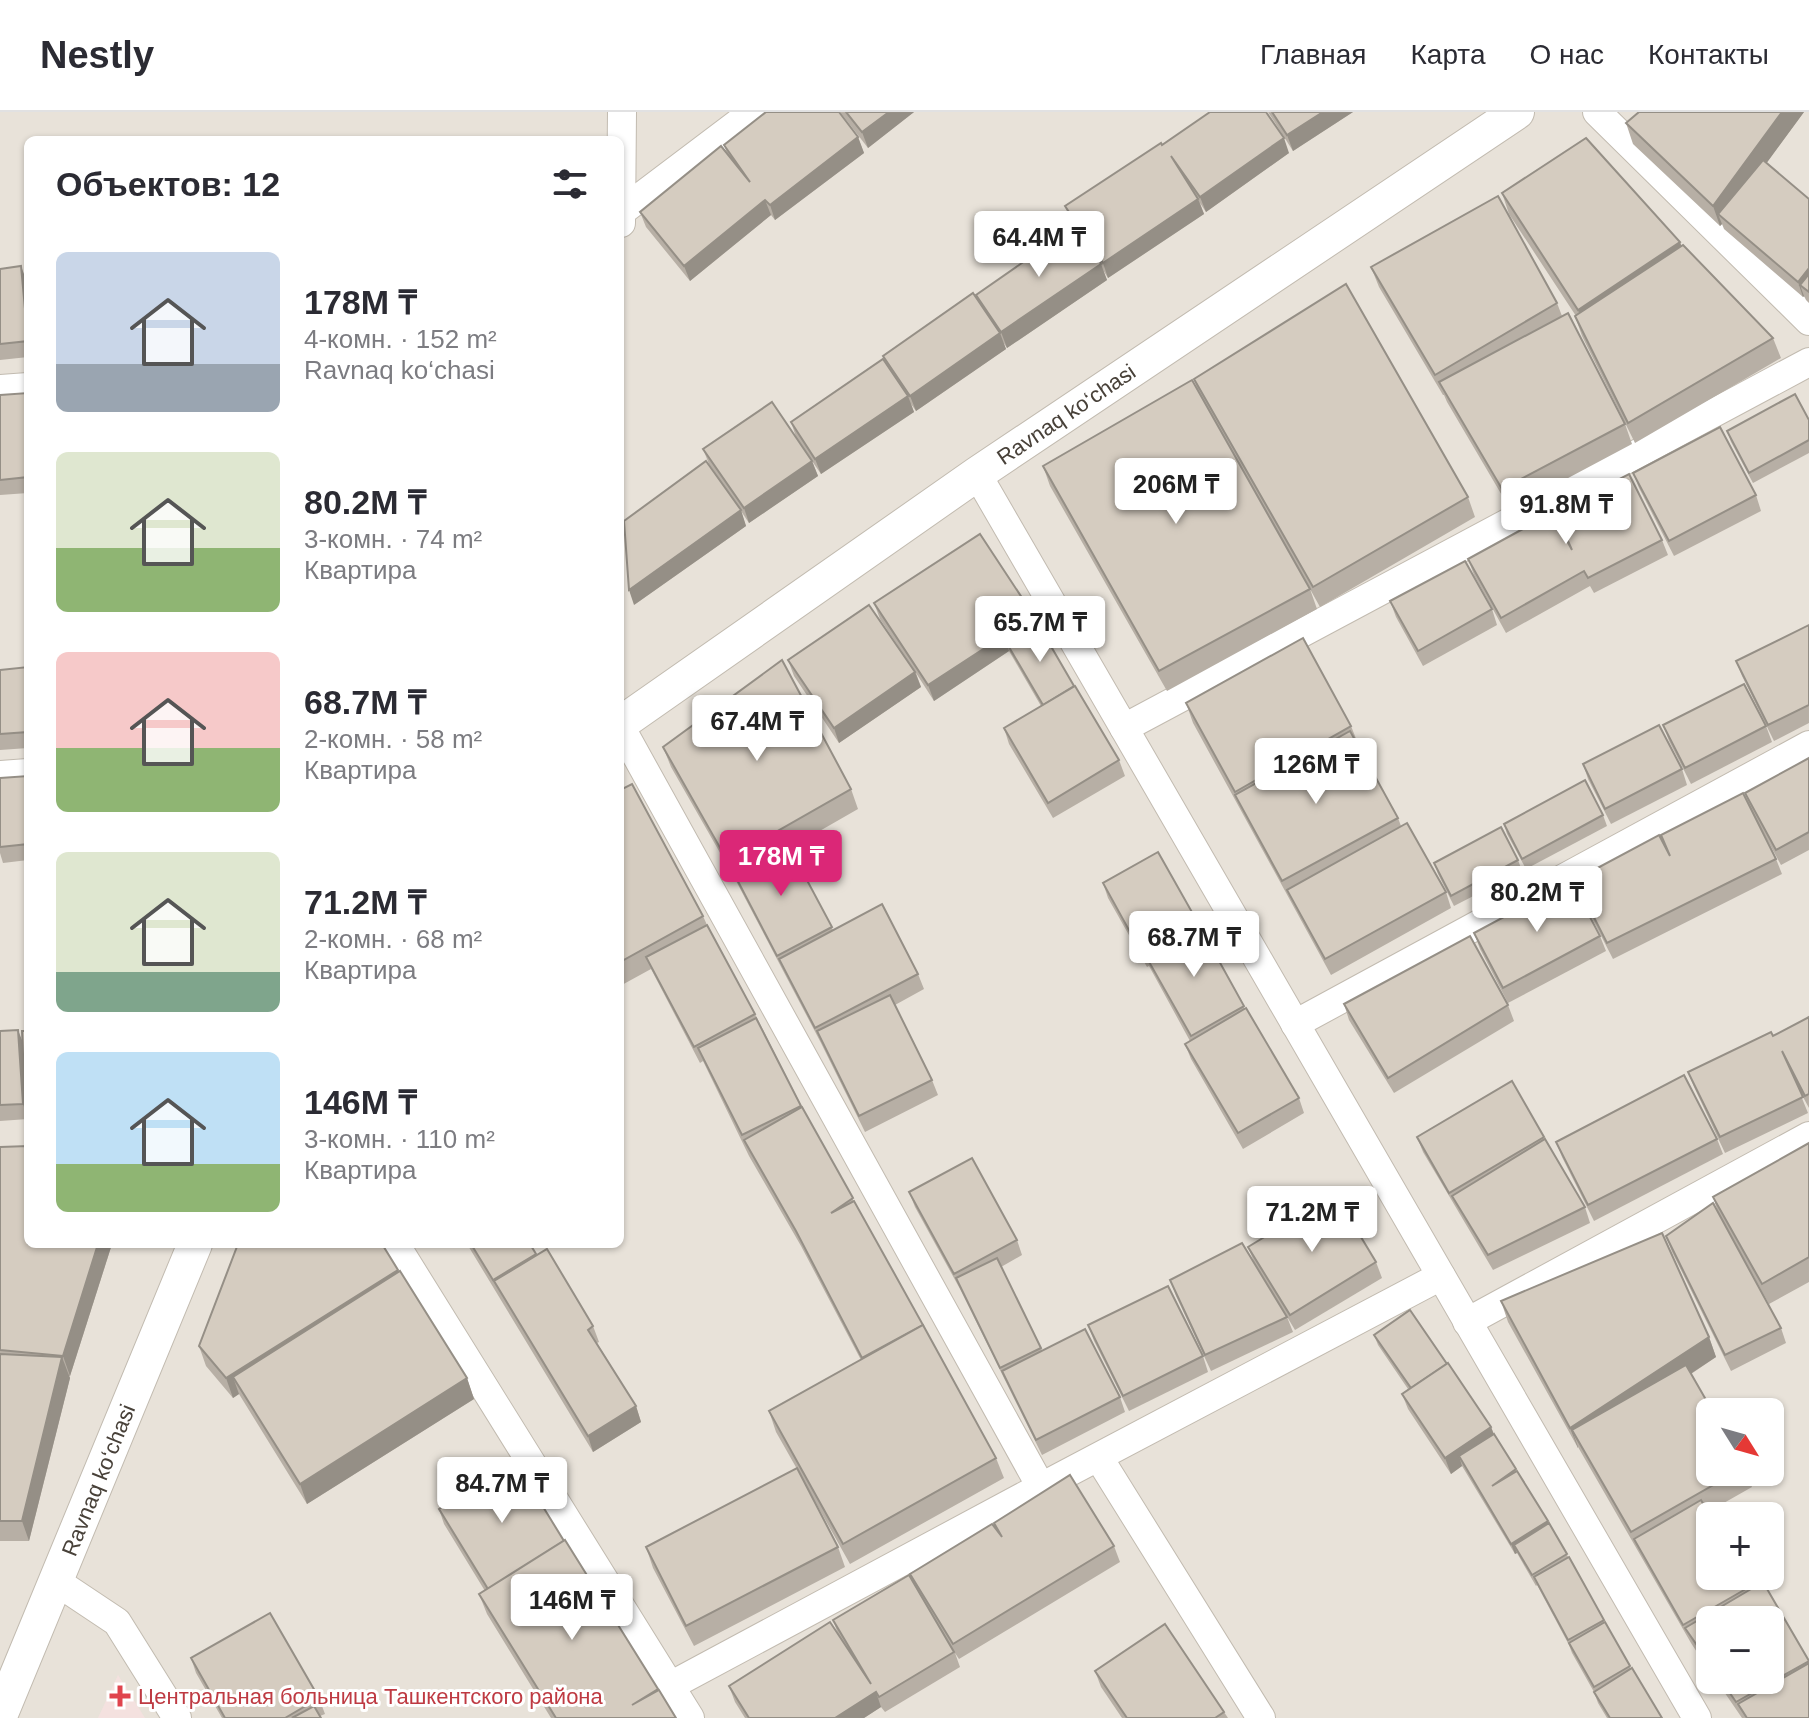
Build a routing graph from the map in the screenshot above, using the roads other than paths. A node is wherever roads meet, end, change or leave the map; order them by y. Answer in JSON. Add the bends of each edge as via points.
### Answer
{"nodes":[{"id":1,"x":622,"y":112,"type":"edge"},
{"id":2,"x":753,"y":112,"type":"edge"},
{"id":3,"x":1517,"y":112,"type":"edge"},
{"id":4,"x":1597,"y":112,"type":"edge"},
{"id":5,"x":622,"y":136,"type":"edge"},
{"id":6,"x":624,"y":218,"type":"edge"},
{"id":7,"x":1809,"y":321,"type":"edge"},
{"id":8,"x":1809,"y":362,"type":"edge"},
{"id":9,"x":24,"y":387,"type":"edge"},
{"id":10,"x":0,"y":389,"type":"edge"},
{"id":11,"x":977,"y":474,"type":"junction"},
{"id":12,"x":624,"y":722,"type":"edge"},
{"id":13,"x":1124,"y":728,"type":"junction"},
{"id":14,"x":624,"y":732,"type":"edge"},
{"id":15,"x":1809,"y":745,"type":"edge"},
{"id":16,"x":24,"y":773,"type":"edge"},
{"id":17,"x":0,"y":775,"type":"edge"},
{"id":18,"x":1295,"y":1024,"type":"junction"},
{"id":19,"x":1809,"y":1136,"type":"edge"},
{"id":20,"x":193,"y":1248,"type":"edge"},
{"id":21,"x":397,"y":1248,"type":"edge"},
{"id":22,"x":1441,"y":1276,"type":"junction"},
{"id":23,"x":1467,"y":1322,"type":"junction"},
{"id":24,"x":1099,"y":1458,"type":"junction"},
{"id":25,"x":1041,"y":1487,"type":"junction"},
{"id":26,"x":57,"y":1582,"type":"junction"},
{"id":27,"x":670,"y":1686,"type":"junction"},
{"id":28,"x":0,"y":1716,"type":"edge"},
{"id":29,"x":177,"y":1718,"type":"edge"},
{"id":30,"x":690,"y":1718,"type":"edge"},
{"id":31,"x":1261,"y":1718,"type":"edge"},
{"id":32,"x":1697,"y":1718,"type":"edge"}],
"edges":[{"from":1,"to":5,"type":"street"},
{"from":2,"to":6,"type":"street"},
{"from":3,"to":11,"type":"street","name":"Ravnaq ko‘chasi"},
{"from":4,"to":7,"type":"street"},
{"from":8,"to":13,"type":"street"},
{"from":9,"to":10,"type":"street"},
{"from":11,"to":12,"type":"street","name":"Ravnaq ko‘chasi"},
{"from":11,"to":13,"type":"street"},
{"from":13,"to":18,"type":"street"},
{"from":14,"to":25,"type":"street"},
{"from":15,"to":18,"type":"street"},
{"from":16,"to":17,"type":"street"},
{"from":18,"to":22,"type":"street"},
{"from":19,"to":23,"type":"street"},
{"from":20,"to":26,"type":"street","name":"Ravnaq ko‘chasi"},
{"from":21,"to":27,"type":"street"},
{"from":22,"to":23,"type":"street"},
{"from":22,"to":24,"type":"street"},
{"from":23,"to":32,"type":"street"},
{"from":24,"to":25,"type":"street"},
{"from":24,"to":31,"type":"street"},
{"from":25,"to":27,"type":"street"},
{"from":26,"to":28,"type":"street","name":"Ravnaq ko‘chasi"},
{"from":26,"to":29,"type":"street","via":[[117,1622]]},
{"from":27,"to":30,"type":"street"}]}
